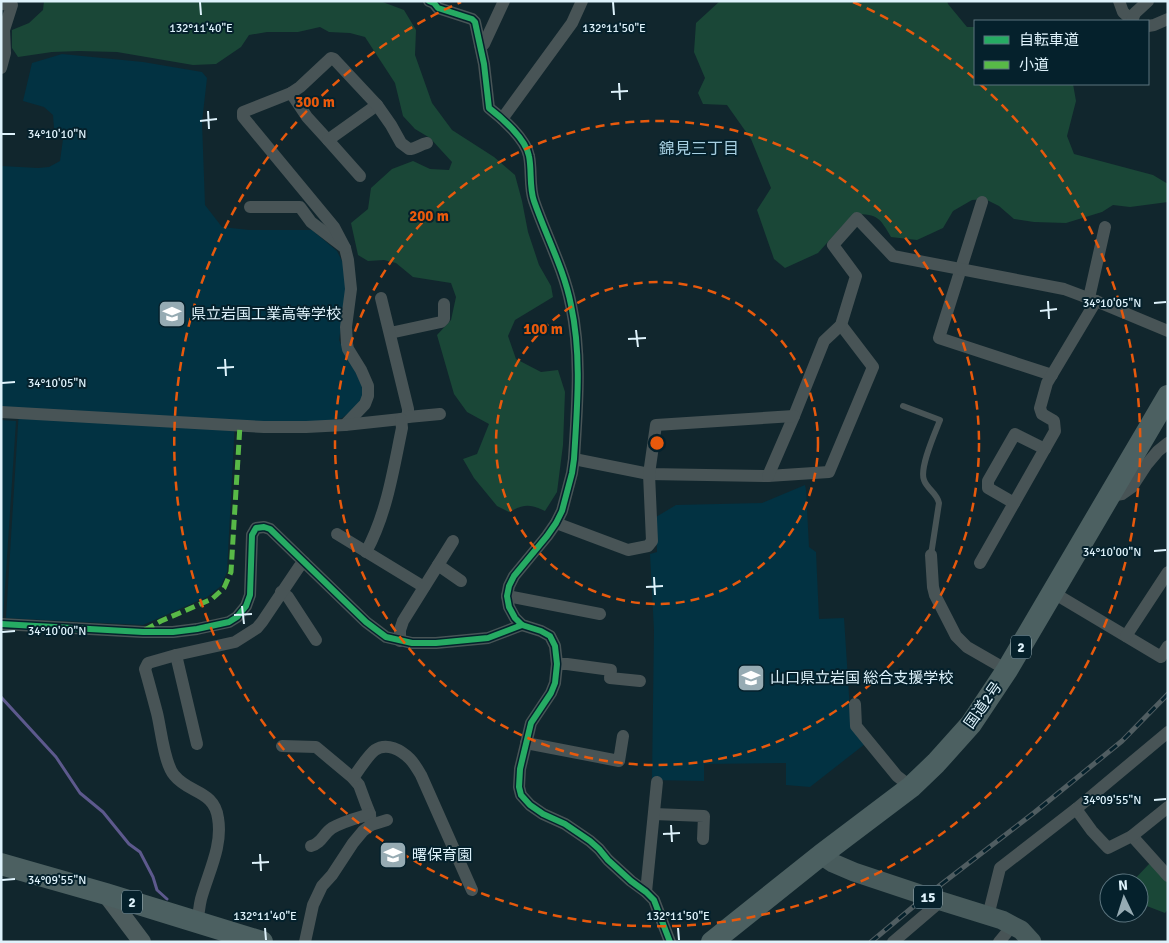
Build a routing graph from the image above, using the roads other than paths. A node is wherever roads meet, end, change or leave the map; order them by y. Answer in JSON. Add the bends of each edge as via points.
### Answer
{"nodes":[{"id":1,"x":504,"y":1,"type":"edge"},
{"id":2,"x":582,"y":1,"type":"edge"},
{"id":3,"x":1119,"y":1,"type":"edge"},
{"id":4,"x":1148,"y":1,"type":"edge"},
{"id":5,"x":432,"y":2,"type":"edge"},
{"id":6,"x":9,"y":3,"type":"edge"},
{"id":7,"x":1168,"y":19,"type":"edge"},
{"id":8,"x":1131,"y":20,"type":"edge"},
{"id":9,"x":1132,"y":20,"type":"edge"},
{"id":10,"x":1149,"y":26,"type":"edge"},
{"id":11,"x":480,"y":45,"type":"junction"},
{"id":12,"x":1,"y":68,"type":"edge"},
{"id":13,"x":291,"y":93,"type":"junction"},
{"id":14,"x":377,"y":105,"type":"junction"},
{"id":15,"x":502,"y":120,"type":"junction"},
{"id":16,"x":328,"y":140,"type":"junction"},
{"id":17,"x":427,"y":143,"type":"dead end"},
{"id":18,"x":360,"y":176,"type":"dead end"},
{"id":19,"x":982,"y":202,"type":"dead end"},
{"id":20,"x":250,"y":207,"type":"dead end"},
{"id":21,"x":1105,"y":227,"type":"dead end"},
{"id":22,"x":345,"y":248,"type":"junction"},
{"id":23,"x":960,"y":269,"type":"junction"},
{"id":24,"x":381,"y":298,"type":"dead end"},
{"id":25,"x":1092,"y":300,"type":"junction"},
{"id":26,"x":444,"y":304,"type":"dead end"},
{"id":27,"x":841,"y":325,"type":"junction"},
{"id":28,"x":1168,"y":331,"type":"edge"},
{"id":29,"x":390,"y":333,"type":"junction"},
{"id":30,"x":1052,"y":375,"type":"junction"},
{"id":31,"x":1168,"y":396,"type":"edge"},
{"id":32,"x":903,"y":406,"type":"dead end"},
{"id":33,"x":1,"y":412,"type":"edge"},
{"id":34,"x":440,"y":414,"type":"dead end"},
{"id":35,"x":794,"y":416,"type":"junction"},
{"id":36,"x":405,"y":418,"type":"junction"},
{"id":37,"x":345,"y":425,"type":"junction"},
{"id":38,"x":1168,"y":443,"type":"edge"},
{"id":39,"x":1045,"y":449,"type":"junction"},
{"id":40,"x":574,"y":459,"type":"junction"},
{"id":41,"x":649,"y":474,"type":"junction"},
{"id":42,"x":768,"y":476,"type":"junction"},
{"id":43,"x":1110,"y":496,"type":"junction"},
{"id":44,"x":1014,"y":503,"type":"junction"},
{"id":45,"x":556,"y":524,"type":"junction"},
{"id":46,"x":337,"y":534,"type":"dead end"},
{"id":47,"x":453,"y":542,"type":"dead end"},
{"id":48,"x":366,"y":552,"type":"junction"},
{"id":49,"x":931,"y":555,"type":"joint"},
{"id":50,"x":304,"y":562,"type":"junction"},
{"id":51,"x":980,"y":563,"type":"dead end"},
{"id":52,"x":438,"y":565,"type":"junction"},
{"id":53,"x":1168,"y":572,"type":"edge"},
{"id":54,"x":461,"y":581,"type":"dead end"},
{"id":55,"x":424,"y":587,"type":"junction"},
{"id":56,"x":282,"y":592,"type":"junction"},
{"id":57,"x":1052,"y":592,"type":"junction"},
{"id":58,"x":507,"y":596,"type":"junction"},
{"id":59,"x":600,"y":614,"type":"dead end"},
{"id":60,"x":1,"y":624,"type":"edge"},
{"id":61,"x":522,"y":624,"type":"junction"},
{"id":62,"x":1126,"y":636,"type":"junction"},
{"id":63,"x":316,"y":640,"type":"dead end"},
{"id":64,"x":400,"y":641,"type":"junction"},
{"id":65,"x":1168,"y":646,"type":"edge"},
{"id":66,"x":176,"y":655,"type":"junction"},
{"id":67,"x":557,"y":664,"type":"junction"},
{"id":68,"x":1007,"y":670,"type":"junction"},
{"id":69,"x":640,"y":681,"type":"dead end"},
{"id":70,"x":855,"y":704,"type":"dead end"},
{"id":71,"x":1168,"y":732,"type":"edge"},
{"id":72,"x":623,"y":736,"type":"dead end"},
{"id":73,"x":526,"y":742,"type":"junction"},
{"id":74,"x":197,"y":744,"type":"dead end"},
{"id":75,"x":282,"y":746,"type":"dead end"},
{"id":76,"x":353,"y":778,"type":"junction"},
{"id":77,"x":657,"y":782,"type":"dead end"},
{"id":78,"x":911,"y":788,"type":"junction"},
{"id":79,"x":1168,"y":807,"type":"edge"},
{"id":80,"x":1076,"y":809,"type":"junction"},
{"id":81,"x":654,"y":814,"type":"junction"},
{"id":82,"x":370,"y":820,"type":"junction"},
{"id":83,"x":387,"y":820,"type":"dead end"},
{"id":84,"x":1132,"y":836,"type":"junction"},
{"id":85,"x":703,"y":839,"type":"dead end"},
{"id":86,"x":311,"y":846,"type":"dead end"},
{"id":87,"x":821,"y":855,"type":"junction"},
{"id":88,"x":1,"y":864,"type":"edge"},
{"id":89,"x":1168,"y":876,"type":"edge"},
{"id":90,"x":472,"y":890,"type":"dead end"},
{"id":91,"x":646,"y":892,"type":"junction"},
{"id":92,"x":106,"y":894,"type":"junction"},
{"id":93,"x":941,"y":902,"type":"junction"},
{"id":94,"x":988,"y":916,"type":"junction"},
{"id":95,"x":197,"y":922,"type":"junction"},
{"id":96,"x":1013,"y":926,"type":"junction"},
{"id":97,"x":142,"y":942,"type":"edge"},
{"id":98,"x":262,"y":942,"type":"edge"},
{"id":99,"x":305,"y":942,"type":"edge"},
{"id":100,"x":670,"y":942,"type":"edge"},
{"id":101,"x":712,"y":942,"type":"edge"},
{"id":102,"x":893,"y":942,"type":"edge"},
{"id":103,"x":999,"y":942,"type":"edge"},
{"id":104,"x":1032,"y":942,"type":"edge"}],
"edges":[{"from":1,"to":11,"type":"street","via":[[484,44]]},
{"from":2,"to":15,"type":"street","via":[[572,23]]},
{"from":3,"to":8,"type":"street"},
{"from":4,"to":9,"type":"street"},
{"from":5,"to":11,"type":"street","via":[[438,8],[472,19]]},
{"from":6,"to":12,"type":"street"},
{"from":7,"to":10,"type":"street"},
{"from":11,"to":15,"type":"street","via":[[489,108]]},
{"from":13,"to":14,"type":"street","via":[[334,58]]},
{"from":13,"to":16,"type":"street"},
{"from":13,"to":22,"type":"street","via":[[243,112],[243,117],[334,227]]},
{"from":14,"to":16,"type":"street"},
{"from":14,"to":17,"type":"street","via":[[401,143],[409,149]]},
{"from":15,"to":40,"type":"street","via":[[526,146],[533,199],[564,276],[571,304],[578,375]]},
{"from":16,"to":18,"type":"street"},
{"from":19,"to":23,"type":"street"},
{"from":20,"to":22,"type":"street","via":[[300,207],[311,222]]},
{"from":21,"to":25,"type":"street"},
{"from":22,"to":37,"type":"street","via":[[351,289],[346,344],[368,386],[368,396],[365,404]]},
{"from":23,"to":25,"type":"street","via":[[1064,290]]},
{"from":23,"to":27,"type":"street","via":[[893,256],[857,218],[833,245],[856,276]]},
{"from":23,"to":30,"type":"street","via":[[939,338]]},
{"from":24,"to":29,"type":"street"},
{"from":25,"to":28,"type":"street"},
{"from":25,"to":30,"type":"street"},
{"from":26,"to":29,"type":"street","via":[[441,322]]},
{"from":27,"to":35,"type":"street","via":[[824,341]]},
{"from":27,"to":42,"type":"street","via":[[873,367],[829,472]]},
{"from":29,"to":36,"type":"street","via":[[408,410]]},
{"from":30,"to":39,"type":"street","via":[[1040,408],[1042,414],[1054,421],[1055,431]]},
{"from":31,"to":43,"type":"highway","name":"国道2号","number":"2"},
{"from":32,"to":49,"type":"lane","via":[[940,420],[923,474],[924,481],[939,503]]},
{"from":33,"to":37,"type":"street","via":[[264,427]]},
{"from":34,"to":36,"type":"street"},
{"from":35,"to":41,"type":"street","via":[[656,425]]},
{"from":35,"to":42,"type":"street"},
{"from":36,"to":37,"type":"street"},
{"from":36,"to":48,"type":"street","via":[[384,511]]},
{"from":38,"to":43,"type":"street","via":[[1147,464],[1132,487],[1122,494]]},
{"from":39,"to":44,"type":"street"},
{"from":39,"to":44,"type":"street","via":[[1015,434],[988,481],[988,488]]},
{"from":40,"to":41,"type":"street"},
{"from":40,"to":45,"type":"street"},
{"from":41,"to":42,"type":"street"},
{"from":41,"to":45,"type":"street","via":[[652,541],[648,546],[628,550]]},
{"from":43,"to":57,"type":"highway","name":"国道2号","number":"2"},
{"from":44,"to":51,"type":"street"},
{"from":45,"to":58,"type":"street","via":[[514,576]]},
{"from":46,"to":48,"type":"street"},
{"from":47,"to":52,"type":"street"},
{"from":48,"to":55,"type":"street"},
{"from":49,"to":68,"type":"street","via":[[935,595],[956,636],[967,647]]},
{"from":50,"to":56,"type":"street"},
{"from":50,"to":60,"type":"street","via":[[270,529],[256,528],[252,535],[250,595],[246,606],[229,622],[197,629],[143,632]]},
{"from":50,"to":64,"type":"street","via":[[366,622],[386,637]]},
{"from":52,"to":54,"type":"street"},
{"from":52,"to":55,"type":"street"},
{"from":53,"to":62,"type":"street"},
{"from":55,"to":64,"type":"street","via":[[403,621]]},
{"from":56,"to":63,"type":"street"},
{"from":56,"to":66,"type":"street","via":[[257,628],[235,642]]},
{"from":57,"to":62,"type":"street"},
{"from":57,"to":68,"type":"highway","name":"国道2号","number":"2"},
{"from":58,"to":59,"type":"street"},
{"from":58,"to":61,"type":"street","via":[[509,607]]},
{"from":61,"to":64,"type":"street","via":[[488,638],[436,643]]},
{"from":61,"to":67,"type":"street","via":[[550,636]]},
{"from":62,"to":65,"type":"street","via":[[1161,657]]},
{"from":66,"to":74,"type":"street"},
{"from":66,"to":95,"type":"street","via":[[148,663],[145,669],[167,762],[183,784],[214,804],[218,816],[216,854]]},
{"from":67,"to":69,"type":"street","via":[[611,670],[610,678]]},
{"from":67,"to":73,"type":"street","via":[[555,683],[531,723]]},
{"from":68,"to":78,"type":"highway","name":"国道2号","number":"2","via":[[971,724]]},
{"from":70,"to":78,"type":"street","via":[[856,726],[897,776]]},
{"from":71,"to":80,"type":"street"},
{"from":72,"to":73,"type":"street","via":[[619,762]]},
{"from":73,"to":91,"type":"street","via":[[520,769],[521,796],[543,814],[590,841]]},
{"from":75,"to":76,"type":"street","via":[[316,747]]},
{"from":76,"to":82,"type":"street","via":[[359,785]]},
{"from":76,"to":90,"type":"street","via":[[374,750],[382,746],[397,749],[411,759]]},
{"from":77,"to":81,"type":"street"},
{"from":78,"to":87,"type":"highway","name":"国道2号","number":"2"},
{"from":79,"to":84,"type":"street"},
{"from":80,"to":84,"type":"street","via":[[1108,848]]},
{"from":80,"to":94,"type":"street","via":[[1000,868]]},
{"from":81,"to":85,"type":"street","via":[[704,816]]},
{"from":81,"to":91,"type":"street"},
{"from":82,"to":83,"type":"street"},
{"from":82,"to":86,"type":"street","via":[[348,821],[332,828]]},
{"from":82,"to":99,"type":"street","via":[[322,886]]},
{"from":84,"to":89,"type":"street"},
{"from":87,"to":93,"type":"main road","number":"15","via":[[854,872]]},
{"from":87,"to":101,"type":"highway","name":"国道2号","number":"2"},
{"from":88,"to":92,"type":"highway","number":"2"},
{"from":91,"to":100,"type":"street","via":[[654,900]]},
{"from":92,"to":95,"type":"highway","number":"2"},
{"from":92,"to":97,"type":"street"},
{"from":93,"to":94,"type":"main road","number":"15"},
{"from":93,"to":102,"type":"street"},
{"from":94,"to":96,"type":"main road","number":"15"},
{"from":95,"to":98,"type":"highway","number":"2"},
{"from":96,"to":103,"type":"street"},
{"from":96,"to":104,"type":"main road","number":"15"}]}
